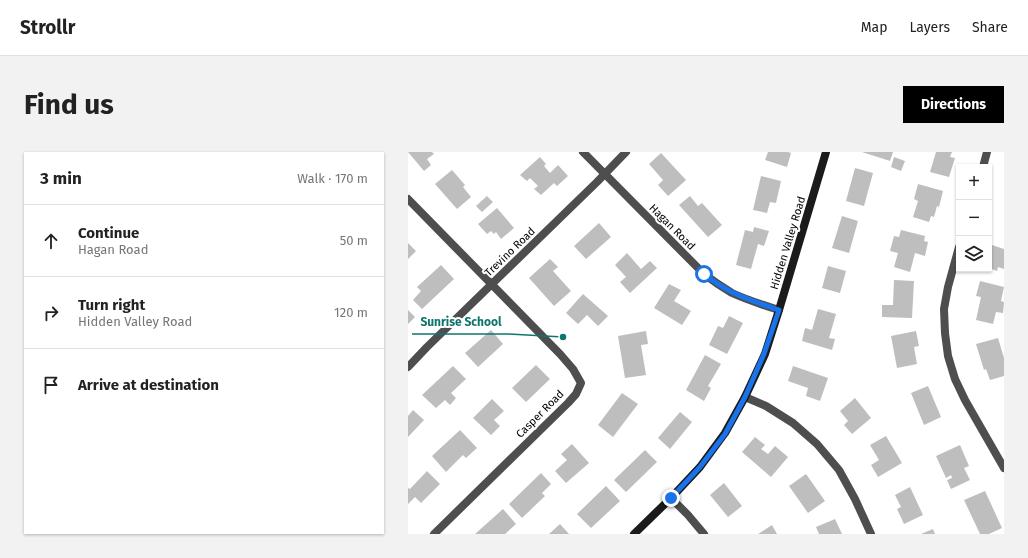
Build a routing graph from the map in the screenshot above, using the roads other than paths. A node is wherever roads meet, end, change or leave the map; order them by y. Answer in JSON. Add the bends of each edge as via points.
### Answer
{"nodes":[{"id":1,"x":583,"y":152,"type":"edge"},
{"id":2,"x":626,"y":152,"type":"edge"},
{"id":3,"x":826,"y":152,"type":"edge"},
{"id":4,"x":987,"y":152,"type":"edge"},
{"id":5,"x":984,"y":164,"type":"edge"},
{"id":6,"x":605,"y":174,"type":"junction"},
{"id":7,"x":408,"y":199,"type":"edge"},
{"id":8,"x":956,"y":258,"type":"edge"},
{"id":9,"x":491,"y":284,"type":"junction"},
{"id":10,"x":779,"y":310,"type":"junction"},
{"id":11,"x":408,"y":367,"type":"edge"},
{"id":12,"x":745,"y":397,"type":"junction"},
{"id":13,"x":1004,"y":468,"type":"edge"},
{"id":14,"x":671,"y":498,"type":"junction"},
{"id":15,"x":434,"y":534,"type":"edge"},
{"id":16,"x":634,"y":534,"type":"edge"},
{"id":17,"x":704,"y":534,"type":"edge"},
{"id":18,"x":871,"y":534,"type":"edge"}],
"edges":[{"from":1,"to":6,"type":"street","name":"Hagan Road"},
{"from":2,"to":6,"type":"street","name":"Trevino Road"},
{"from":3,"to":10,"type":"street","name":"Hidden Valley Road"},
{"from":4,"to":5,"type":"street"},
{"from":6,"to":9,"type":"street","name":"Trevino Road"},
{"from":6,"to":10,"type":"street","name":"Hagan Road","via":[[704,274],[734,293]]},
{"from":7,"to":9,"type":"street","name":"Casper Road"},
{"from":8,"to":13,"type":"street","via":[[944,310],[948,356],[965,400]]},
{"from":9,"to":11,"type":"street","name":"Trevino Road"},
{"from":9,"to":15,"type":"street","name":"Casper Road","via":[[560,354],[581,383],[568,403]]},
{"from":10,"to":12,"type":"street","name":"Hidden Valley Road","via":[[764,354]]},
{"from":12,"to":14,"type":"street","name":"Hidden Valley Road","via":[[725,434],[700,467]]},
{"from":12,"to":18,"type":"street","via":[[766,406],[793,423],[817,444],[839,470]]},
{"from":14,"to":16,"type":"street","name":"Hidden Valley Road"},
{"from":14,"to":17,"type":"street"}]}
